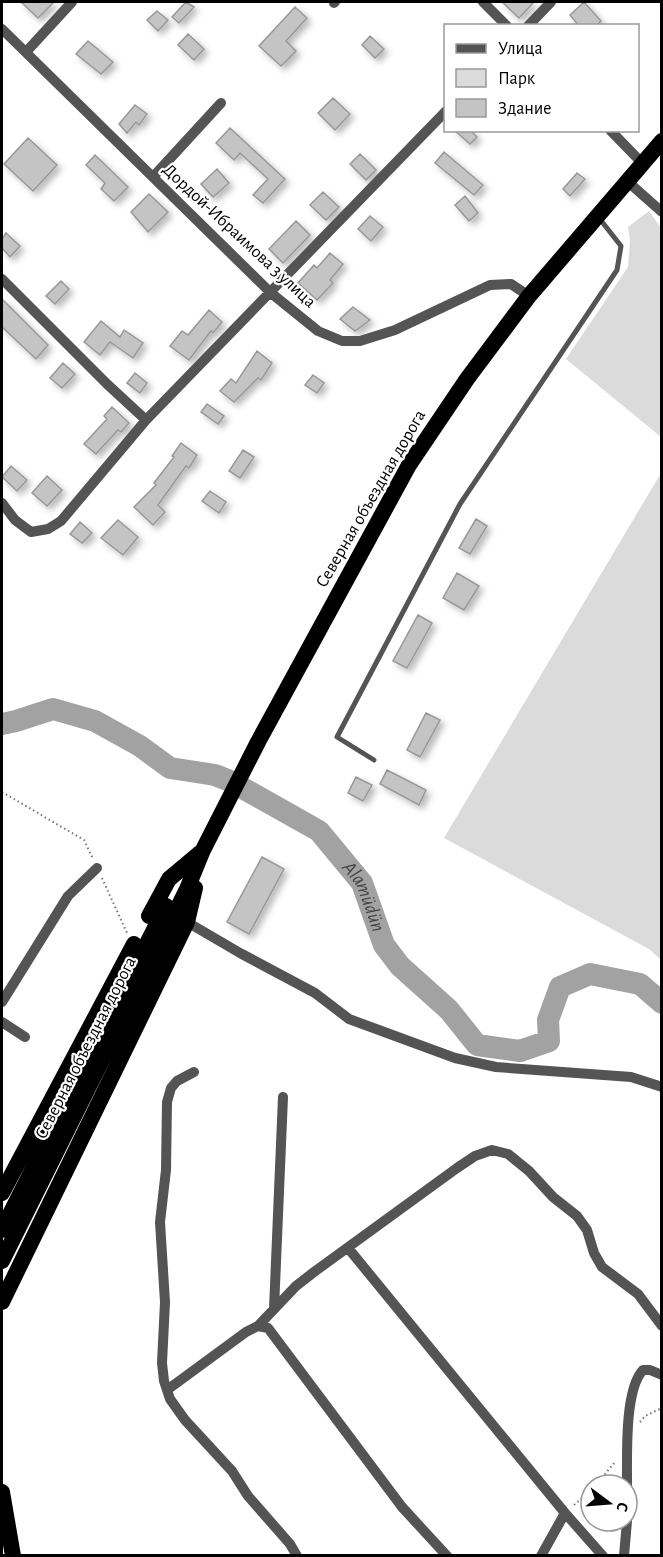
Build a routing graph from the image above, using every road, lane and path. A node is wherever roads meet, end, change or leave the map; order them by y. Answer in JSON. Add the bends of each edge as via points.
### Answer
{"nodes":[{"id":1,"x":72,"y":2,"type":"edge"},
{"id":2,"x":483,"y":2,"type":"edge"},
{"id":3,"x":551,"y":2,"type":"edge"},
{"id":4,"x":505,"y":24,"type":"edge"},
{"id":5,"x":530,"y":24,"type":"edge"},
{"id":6,"x":2,"y":29,"type":"edge"},
{"id":7,"x":26,"y":52,"type":"junction"},
{"id":8,"x":221,"y":103,"type":"dead end"},
{"id":9,"x":444,"y":113,"type":"edge"},
{"id":10,"x":612,"y":132,"type":"edge"},
{"id":11,"x":662,"y":141,"type":"edge"},
{"id":12,"x":642,"y":163,"type":"junction"},
{"id":13,"x":153,"y":177,"type":"junction"},
{"id":14,"x":627,"y":181,"type":"junction"},
{"id":15,"x":662,"y":212,"type":"edge"},
{"id":16,"x":597,"y":215,"type":"junction"},
{"id":17,"x":2,"y":279,"type":"edge"},
{"id":18,"x":271,"y":293,"type":"junction"},
{"id":19,"x":529,"y":296,"type":"junction"},
{"id":20,"x":146,"y":420,"type":"junction"},
{"id":21,"x":2,"y":503,"type":"edge"},
{"id":22,"x":374,"y":760,"type":"dead end"},
{"id":23,"x":2,"y":792,"type":"edge"},
{"id":24,"x":206,"y":844,"type":"junction"},
{"id":25,"x":97,"y":868,"type":"junction"},
{"id":26,"x":187,"y":922,"type":"junction"},
{"id":27,"x":133,"y":946,"type":"junction"},
{"id":28,"x":2,"y":1002,"type":"edge"},
{"id":29,"x":2,"y":1022,"type":"edge"},
{"id":30,"x":25,"y":1037,"type":"dead end"},
{"id":31,"x":194,"y":1072,"type":"dead end"},
{"id":32,"x":662,"y":1087,"type":"edge"},
{"id":33,"x":283,"y":1097,"type":"dead end"},
{"id":34,"x":2,"y":1193,"type":"edge"},
{"id":35,"x":2,"y":1230,"type":"edge"},
{"id":36,"x":348,"y":1248,"type":"junction"},
{"id":37,"x":2,"y":1261,"type":"edge"},
{"id":38,"x":2,"y":1302,"type":"edge"},
{"id":39,"x":274,"y":1309,"type":"junction"},
{"id":40,"x":258,"y":1326,"type":"junction"},
{"id":41,"x":662,"y":1326,"type":"edge"},
{"id":42,"x":662,"y":1375,"type":"edge"},
{"id":43,"x":168,"y":1390,"type":"junction"},
{"id":44,"x":628,"y":1473,"type":"edge"},
{"id":45,"x":2,"y":1491,"type":"edge"},
{"id":46,"x":579,"y":1501,"type":"edge"},
{"id":47,"x":565,"y":1513,"type":"junction"},
{"id":48,"x":626,"y":1533,"type":"edge"},
{"id":49,"x":13,"y":1556,"type":"edge"},
{"id":50,"x":297,"y":1556,"type":"edge"},
{"id":51,"x":447,"y":1556,"type":"edge"},
{"id":52,"x":541,"y":1556,"type":"edge"},
{"id":53,"x":603,"y":1556,"type":"edge"},
{"id":54,"x":624,"y":1556,"type":"edge"}],
"edges":[{"from":1,"to":7,"type":"street"},
{"from":2,"to":4,"type":"street"},
{"from":3,"to":5,"type":"street"},
{"from":6,"to":7,"type":"street","name":"Дордой-Ибраимова 3 улица"},
{"from":7,"to":13,"type":"street","name":"Дордой-Ибраимова 3 улица"},
{"from":8,"to":13,"type":"street"},
{"from":9,"to":18,"type":"street"},
{"from":10,"to":12,"type":"street"},
{"from":11,"to":12,"type":"highway","name":"Северная объездная дорога"},
{"from":12,"to":14,"type":"highway","name":"Северная объездная дорога"},
{"from":13,"to":18,"type":"street","name":"Дордой-Ибраимова 3 улица"},
{"from":14,"to":15,"type":"street"},
{"from":14,"to":16,"type":"highway","name":"Северная объездная дорога"},
{"from":16,"to":19,"type":"highway","name":"Северная объездная дорога"},
{"from":16,"to":22,"type":"lane","via":[[621,246],[617,270],[460,504],[337,737]]},
{"from":17,"to":20,"type":"street"},
{"from":18,"to":19,"type":"street","name":"Дордой-Ибраимова 3 улица","via":[[318,331],[342,341],[395,330],[490,285],[511,284]]},
{"from":18,"to":20,"type":"street"},
{"from":19,"to":24,"type":"highway","name":"Северная объездная дорога","via":[[409,465]]},
{"from":20,"to":21,"type":"street","via":[[61,521],[48,529],[31,532]]},
{"from":23,"to":25,"type":"path","via":[[84,840]]},
{"from":24,"to":26,"type":"highway"},
{"from":24,"to":27,"type":"highway","via":[[169,879]]},
{"from":24,"to":35,"type":"highway","name":"Северная объездная дорога","via":[[178,883]]},
{"from":24,"to":37,"type":"highway","name":"Северная объездная дорога"},
{"from":25,"to":27,"type":"path"},
{"from":25,"to":28,"type":"street","via":[[68,896]]},
{"from":26,"to":32,"type":"street","via":[[315,993],[349,1019],[455,1058],[496,1067],[631,1077]]},
{"from":26,"to":38,"type":"highway"},
{"from":27,"to":34,"type":"highway"},
{"from":29,"to":30,"type":"street"},
{"from":31,"to":43,"type":"street","via":[[177,1081],[167,1102],[160,1222],[165,1302],[162,1363]]},
{"from":33,"to":39,"type":"street"},
{"from":36,"to":39,"type":"street"},
{"from":36,"to":41,"type":"street","via":[[475,1156],[492,1150],[508,1154],[576,1216],[587,1230],[602,1267],[638,1294]]},
{"from":36,"to":47,"type":"street"},
{"from":39,"to":40,"type":"street"},
{"from":40,"to":43,"type":"street"},
{"from":40,"to":51,"type":"street","via":[[268,1328],[402,1507]]},
{"from":42,"to":44,"type":"street","via":[[643,1370],[638,1376],[630,1400]]},
{"from":43,"to":50,"type":"street","via":[[185,1420],[232,1471]]},
{"from":45,"to":49,"type":"highway"},
{"from":46,"to":47,"type":"path"},
{"from":47,"to":52,"type":"street"},
{"from":47,"to":53,"type":"street"},
{"from":48,"to":54,"type":"street"}]}
